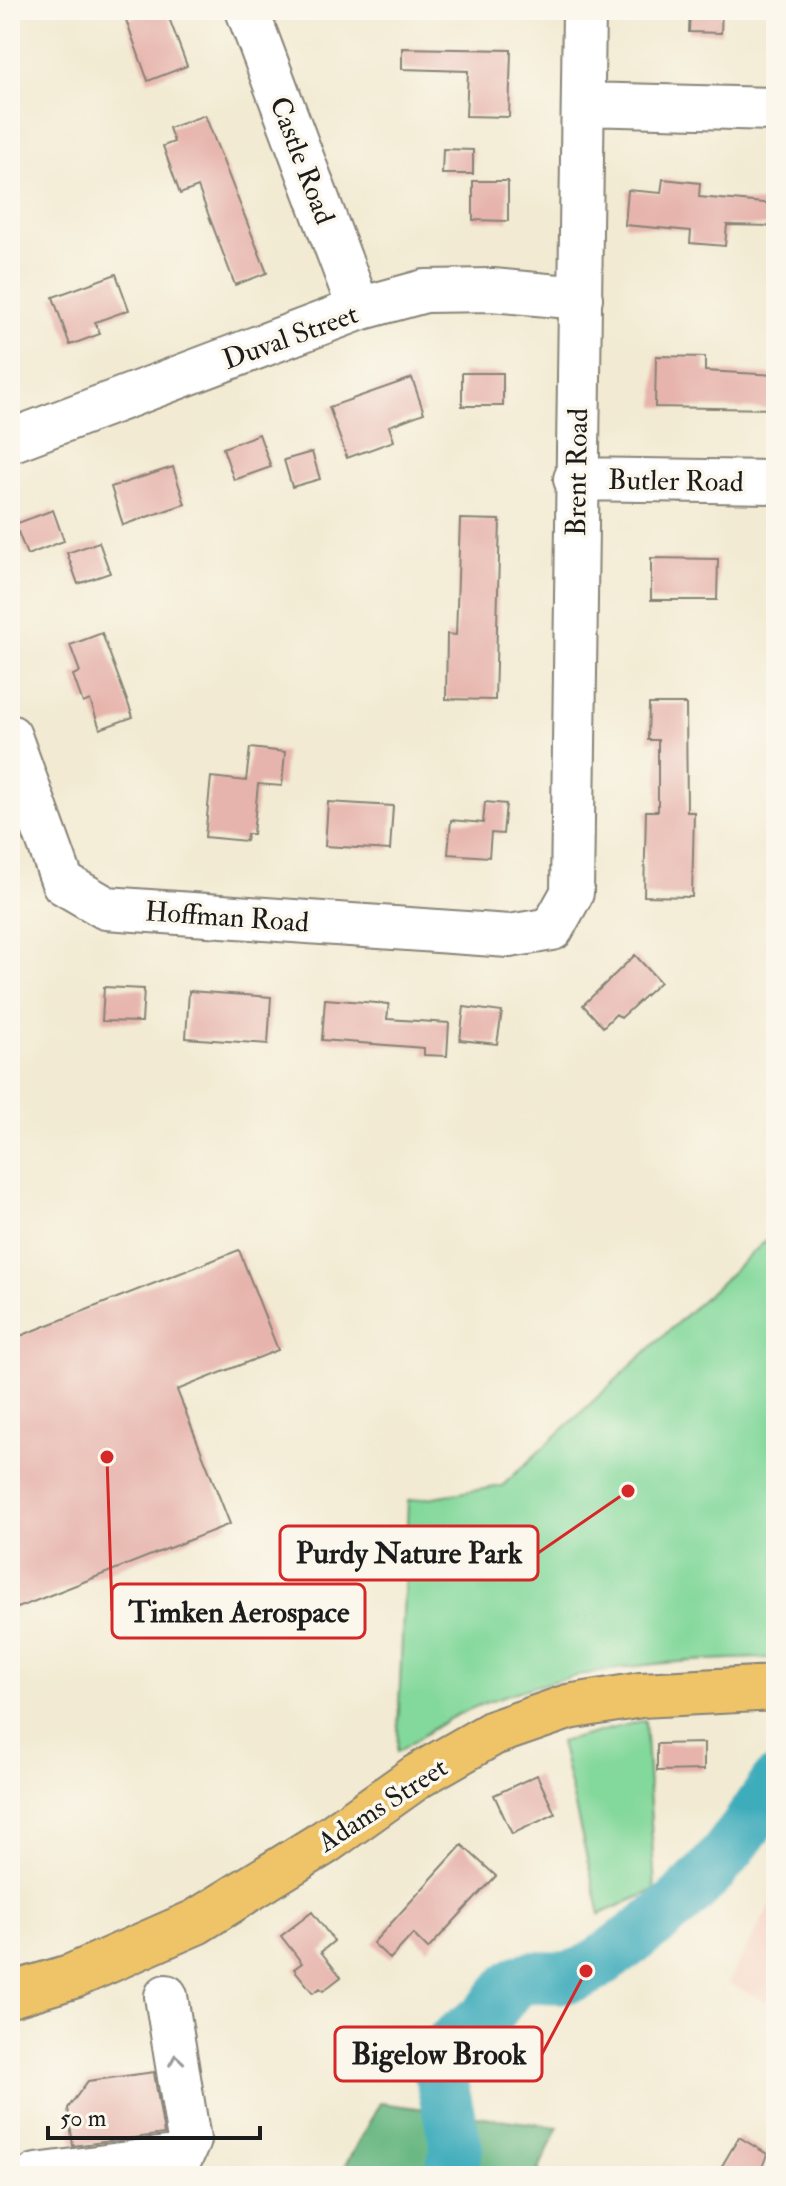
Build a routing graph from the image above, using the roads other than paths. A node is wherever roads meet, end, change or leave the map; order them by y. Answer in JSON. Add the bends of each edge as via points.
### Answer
{"nodes":[{"id":1,"x":247,"y":10,"type":"edge"},
{"id":2,"x":584,"y":10,"type":"edge"},
{"id":3,"x":584,"y":104,"type":"junction"},
{"id":4,"x":776,"y":109,"type":"edge"},
{"id":5,"x":581,"y":298,"type":"junction"},
{"id":6,"x":359,"y":309,"type":"junction"},
{"id":7,"x":10,"y":441,"type":"edge"},
{"id":8,"x":575,"y":479,"type":"junction"},
{"id":9,"x":776,"y":482,"type":"edge"},
{"id":10,"x":10,"y":736,"type":"edge"},
{"id":11,"x":552,"y":929,"type":"joint"},
{"id":12,"x":776,"y":1688,"type":"edge"},
{"id":13,"x":10,"y":1995,"type":"edge"},
{"id":14,"x":166,"y":1996,"type":"dead end"},
{"id":15,"x":36,"y":2175,"type":"edge"}],
"edges":[{"from":1,"to":6,"type":"street","name":"Castle Road"},
{"from":2,"to":3,"type":"street","name":"Brent Road"},
{"from":3,"to":4,"type":"street"},
{"from":3,"to":5,"type":"street","name":"Brent Road"},
{"from":5,"to":6,"type":"street","name":"Duval Street","via":[[492,290],[425,291]]},
{"from":5,"to":8,"type":"street","name":"Brent Road"},
{"from":6,"to":7,"type":"street","name":"Duval Street"},
{"from":8,"to":9,"type":"street","name":"Butler Road"},
{"from":8,"to":11,"type":"street","name":"Brent Road","via":[[572,893]]},
{"from":10,"to":11,"type":"street","name":"Hoffman Road","via":[[63,883],[106,908],[509,936]]},
{"from":12,"to":13,"type":"main road","name":"Adams Street","via":[[641,1695],[568,1707],[493,1733],[196,1922],[73,1976]]},
{"from":15,"to":14,"type":"street","one_way":true,"via":[[182,2156],[189,2140]]}]}
